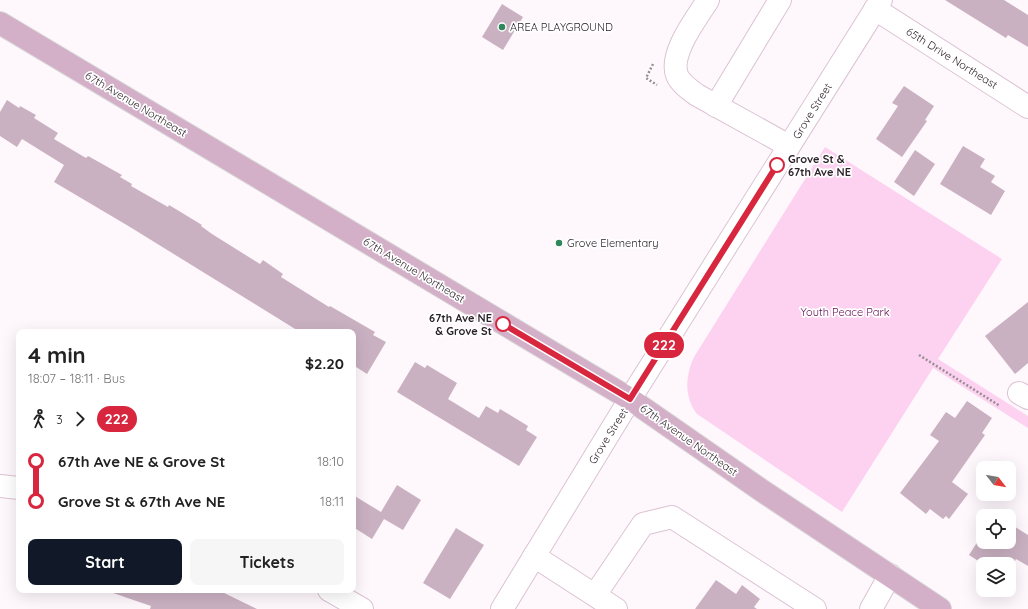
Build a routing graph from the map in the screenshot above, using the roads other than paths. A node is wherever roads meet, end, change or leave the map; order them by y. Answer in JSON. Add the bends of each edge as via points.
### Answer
{"nodes":[{"id":1,"x":708,"y":0,"type":"edge"},
{"id":2,"x":780,"y":0,"type":"edge"},
{"id":3,"x":878,"y":5,"type":"edge"},
{"id":4,"x":0,"y":23,"type":"edge"},
{"id":5,"x":716,"y":106,"type":"junction"},
{"id":6,"x":1028,"y":106,"type":"edge"},
{"id":7,"x":789,"y":146,"type":"junction"},
{"id":8,"x":630,"y":399,"type":"junction"},
{"id":9,"x":0,"y":486,"type":"edge"},
{"id":10,"x":16,"y":488,"type":"edge"},
{"id":11,"x":534,"y":556,"type":"junction"},
{"id":12,"x":890,"y":575,"type":"junction"},
{"id":13,"x":334,"y":593,"type":"edge"},
{"id":14,"x":595,"y":595,"type":"junction"},
{"id":15,"x":362,"y":609,"type":"edge"},
{"id":16,"x":502,"y":609,"type":"edge"},
{"id":17,"x":616,"y":609,"type":"edge"},
{"id":18,"x":815,"y":609,"type":"edge"},
{"id":19,"x":871,"y":609,"type":"edge"},
{"id":20,"x":940,"y":609,"type":"edge"}],
"edges":[{"from":1,"to":5,"type":"street","via":[[675,59],[677,76],[685,86]]},
{"from":2,"to":5,"type":"street"},
{"from":3,"to":6,"type":"street","name":"65th Drive Northeast"},
{"from":3,"to":7,"type":"street","name":"Grove Street"},
{"from":4,"to":8,"type":"main road","name":"67th Avenue Northeast"},
{"from":5,"to":7,"type":"street"},
{"from":7,"to":8,"type":"street","name":"Grove Street"},
{"from":8,"to":11,"type":"street","name":"Grove Street"},
{"from":8,"to":12,"type":"main road","name":"67th Avenue Northeast"},
{"from":9,"to":10,"type":"street"},
{"from":11,"to":14,"type":"street"},
{"from":11,"to":16,"type":"street","name":"Grove Street"},
{"from":12,"to":19,"type":"street"},
{"from":12,"to":20,"type":"main road","name":"67th Avenue Northeast"},
{"from":13,"to":15,"type":"street"},
{"from":14,"to":17,"type":"street"},
{"from":14,"to":18,"type":"street","via":[[643,524],[672,517]]}]}
